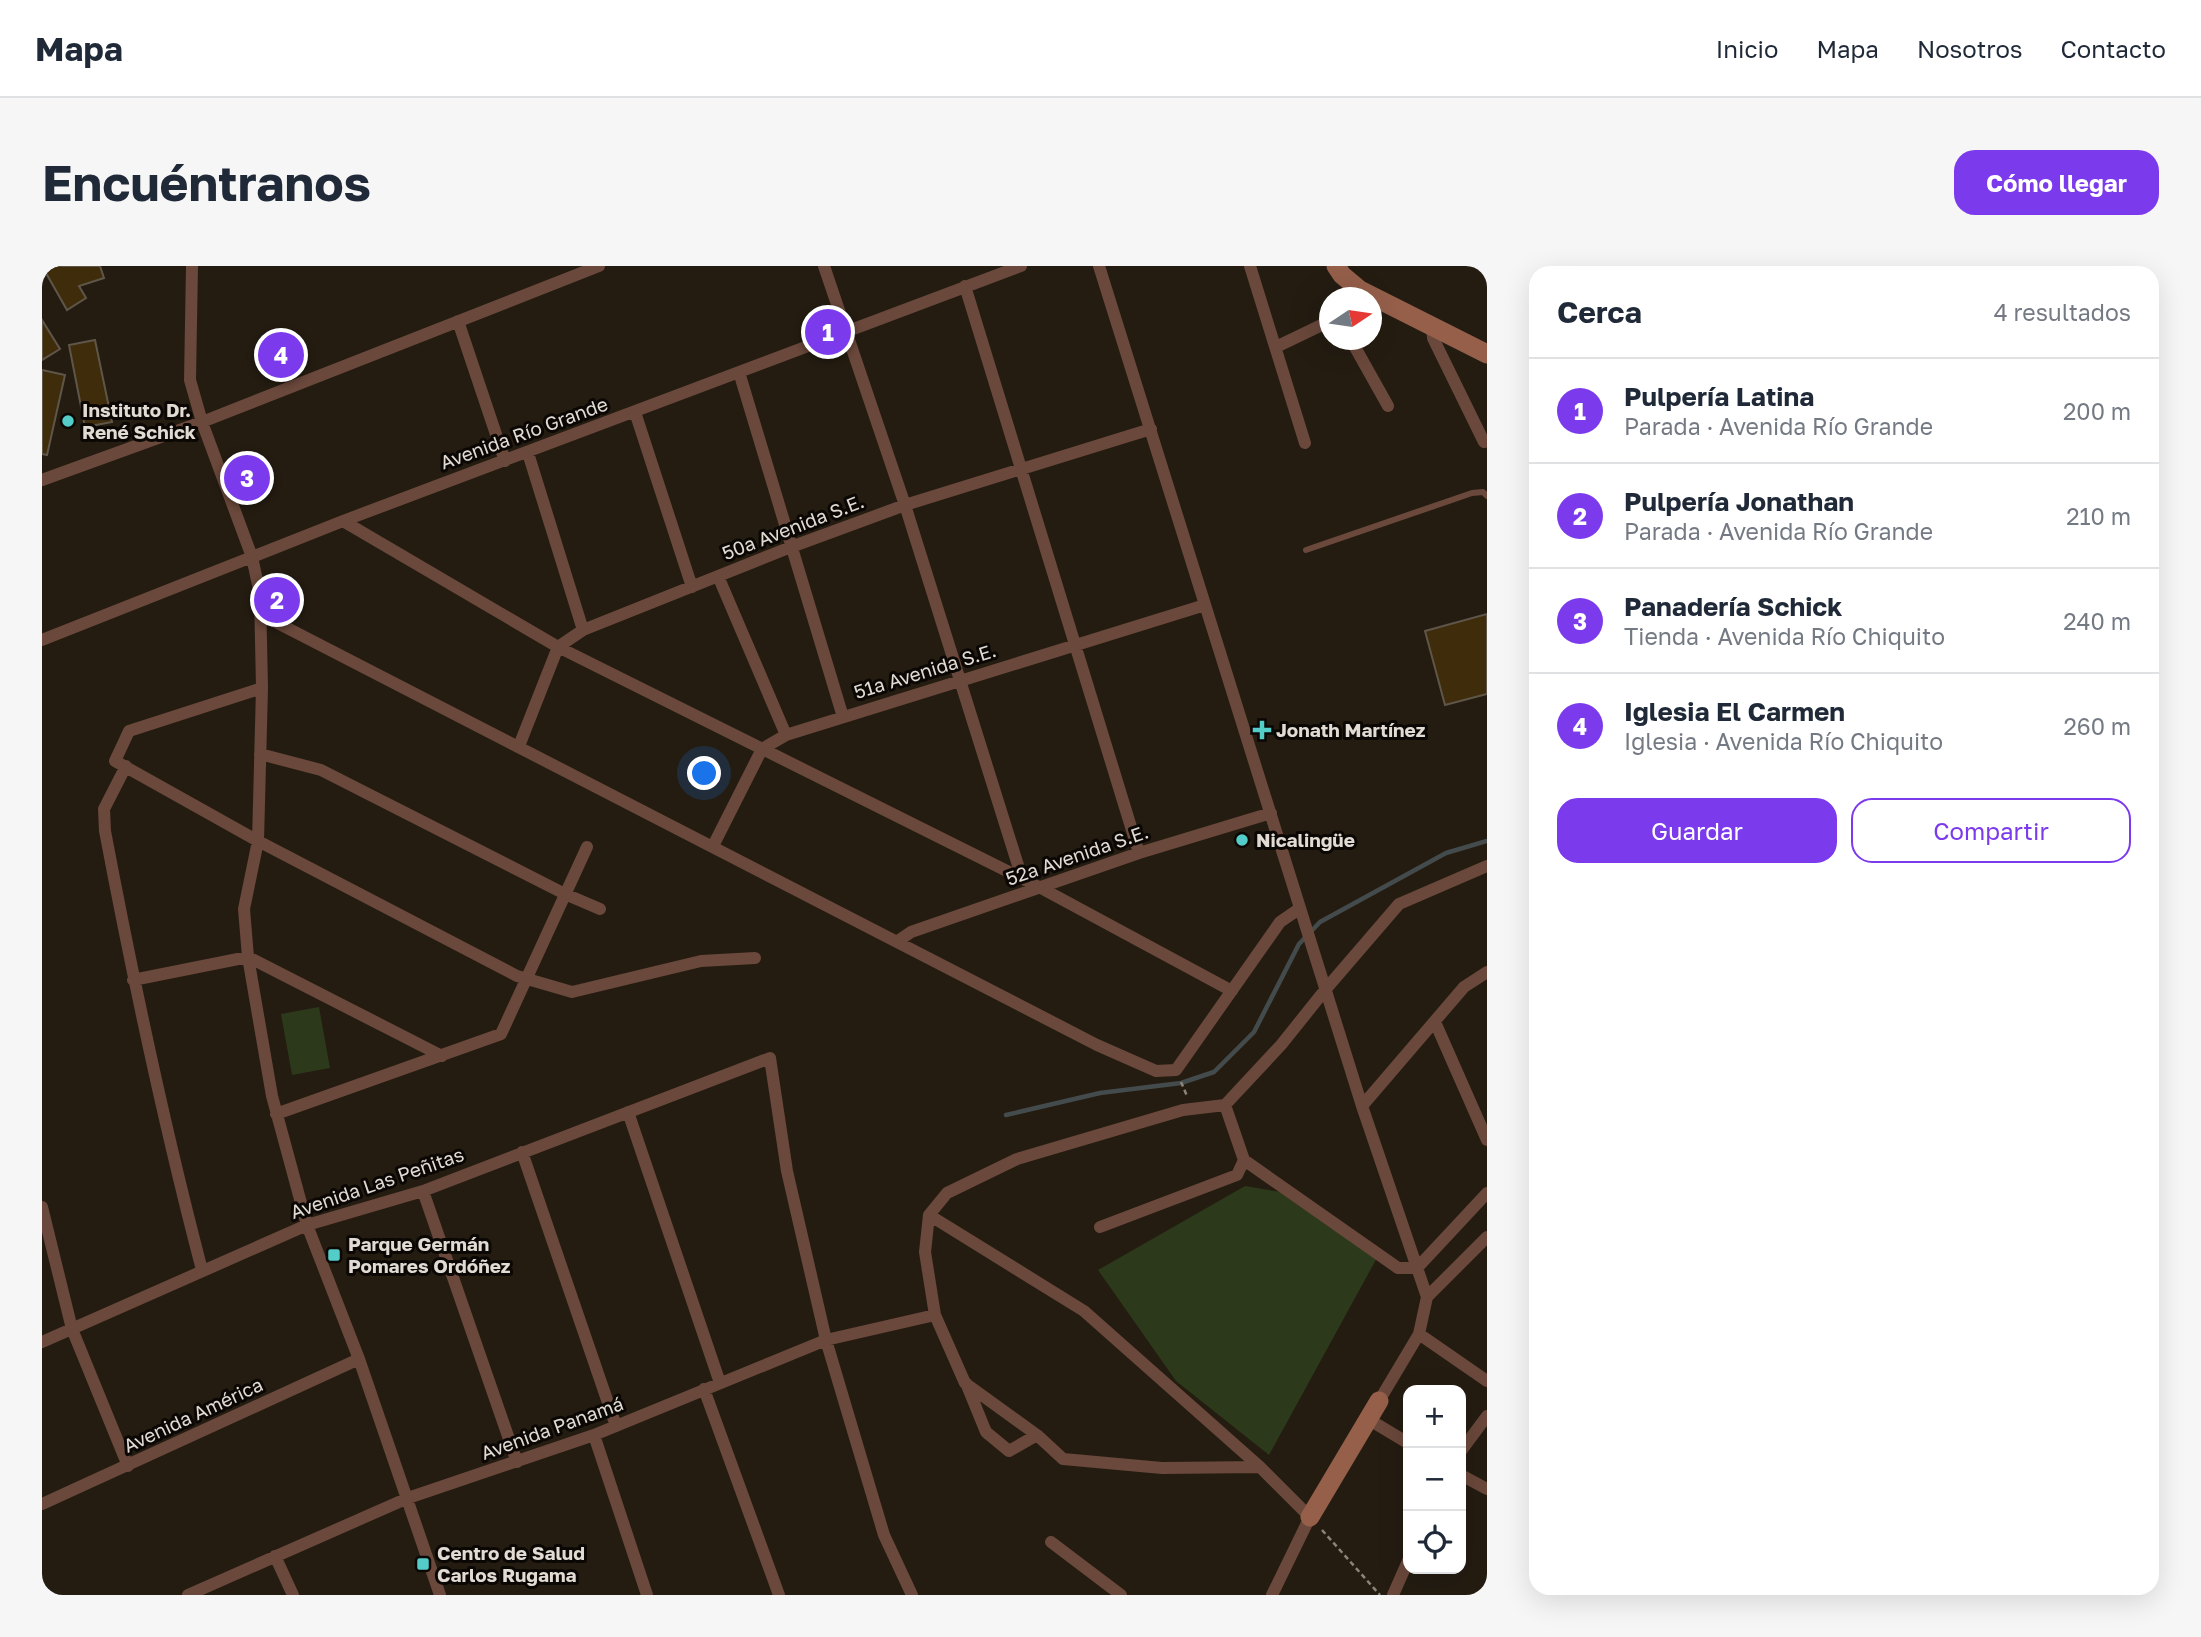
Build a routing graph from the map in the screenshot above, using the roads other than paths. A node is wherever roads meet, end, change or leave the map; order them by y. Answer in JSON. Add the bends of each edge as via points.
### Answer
{"nodes":[{"id":1,"x":192,"y":266,"type":"edge"},
{"id":2,"x":599,"y":266,"type":"edge"},
{"id":3,"x":824,"y":266,"type":"edge"},
{"id":4,"x":1021,"y":266,"type":"edge"},
{"id":5,"x":1099,"y":266,"type":"edge"},
{"id":6,"x":1250,"y":266,"type":"edge"},
{"id":7,"x":1336,"y":266,"type":"edge"},
{"id":8,"x":965,"y":286,"type":"junction"},
{"id":9,"x":1351,"y":287,"type":"edge"},
{"id":10,"x":1382,"y":305,"type":"edge"},
{"id":11,"x":458,"y":321,"type":"junction"},
{"id":12,"x":1319,"y":326,"type":"edge"},
{"id":13,"x":1432,"y":327,"type":"junction"},
{"id":14,"x":848,"y":332,"type":"junction"},
{"id":15,"x":1276,"y":347,"type":"junction"},
{"id":16,"x":1357,"y":350,"type":"edge"},
{"id":17,"x":1487,"y":354,"type":"edge"},
{"id":18,"x":740,"y":372,"type":"junction"},
{"id":19,"x":1388,"y":406,"type":"dead end"},
{"id":20,"x":635,"y":412,"type":"junction"},
{"id":21,"x":202,"y":422,"type":"junction"},
{"id":22,"x":1151,"y":429,"type":"junction"},
{"id":23,"x":1484,"y":442,"type":"dead end"},
{"id":24,"x":1305,"y":443,"type":"dead end"},
{"id":25,"x":528,"y":453,"type":"junction"},
{"id":26,"x":505,"y":460,"type":"junction"},
{"id":27,"x":1021,"y":470,"type":"junction"},
{"id":28,"x":42,"y":480,"type":"edge"},
{"id":29,"x":1487,"y":496,"type":"edge"},
{"id":30,"x":905,"y":505,"type":"junction"},
{"id":31,"x":343,"y":521,"type":"junction"},
{"id":32,"x":791,"y":547,"type":"junction"},
{"id":33,"x":1306,"y":550,"type":"dead end"},
{"id":34,"x":252,"y":558,"type":"junction"},
{"id":35,"x":718,"y":576,"type":"junction"},
{"id":36,"x":692,"y":587,"type":"junction"},
{"id":37,"x":1205,"y":605,"type":"junction"},
{"id":38,"x":260,"y":614,"type":"junction"},
{"id":39,"x":583,"y":631,"type":"junction"},
{"id":40,"x":42,"y":640,"type":"edge"},
{"id":41,"x":1075,"y":644,"type":"junction"},
{"id":42,"x":558,"y":647,"type":"junction"},
{"id":43,"x":962,"y":680,"type":"junction"},
{"id":44,"x":262,"y":688,"type":"junction"},
{"id":45,"x":843,"y":717,"type":"junction"},
{"id":46,"x":786,"y":735,"type":"junction"},
{"id":47,"x":519,"y":746,"type":"junction"},
{"id":48,"x":762,"y":750,"type":"junction"},
{"id":49,"x":260,"y":754,"type":"junction"},
{"id":50,"x":125,"y":766,"type":"junction"},
{"id":51,"x":1271,"y":813,"type":"junction"},
{"id":52,"x":258,"y":841,"type":"junction"},
{"id":53,"x":713,"y":846,"type":"junction"},
{"id":54,"x":587,"y":847,"type":"dead end"},
{"id":55,"x":1139,"y":853,"type":"junction"},
{"id":56,"x":1487,"y":866,"type":"edge"},
{"id":57,"x":1022,"y":878,"type":"junction"},
{"id":58,"x":1041,"y":888,"type":"junction"},
{"id":59,"x":565,"y":894,"type":"junction"},
{"id":60,"x":600,"y":909,"type":"dead end"},
{"id":61,"x":1299,"y":909,"type":"junction"},
{"id":62,"x":898,"y":941,"type":"junction"},
{"id":63,"x":248,"y":957,"type":"junction"},
{"id":64,"x":755,"y":958,"type":"dead end"},
{"id":65,"x":1487,"y":972,"type":"edge"},
{"id":66,"x":527,"y":979,"type":"junction"},
{"id":67,"x":133,"y":980,"type":"junction"},
{"id":68,"x":1231,"y":990,"type":"junction"},
{"id":69,"x":1325,"y":990,"type":"junction"},
{"id":70,"x":1435,"y":1021,"type":"junction"},
{"id":71,"x":442,"y":1056,"type":"junction"},
{"id":72,"x":1225,"y":1105,"type":"junction"},
{"id":73,"x":1362,"y":1106,"type":"junction"},
{"id":74,"x":628,"y":1112,"type":"junction"},
{"id":75,"x":276,"y":1114,"type":"junction"},
{"id":76,"x":1487,"y":1140,"type":"edge"},
{"id":77,"x":522,"y":1152,"type":"junction"},
{"id":78,"x":1244,"y":1160,"type":"junction"},
{"id":79,"x":423,"y":1191,"type":"junction"},
{"id":80,"x":1487,"y":1193,"type":"edge"},
{"id":81,"x":42,"y":1207,"type":"edge"},
{"id":82,"x":929,"y":1215,"type":"junction"},
{"id":83,"x":307,"y":1225,"type":"junction"},
{"id":84,"x":1100,"y":1227,"type":"dead end"},
{"id":85,"x":1487,"y":1237,"type":"edge"},
{"id":86,"x":1418,"y":1268,"type":"junction"},
{"id":87,"x":202,"y":1270,"type":"junction"},
{"id":88,"x":1427,"y":1297,"type":"junction"},
{"id":89,"x":935,"y":1315,"type":"junction"},
{"id":90,"x":72,"y":1329,"type":"junction"},
{"id":91,"x":1419,"y":1334,"type":"junction"},
{"id":92,"x":826,"y":1340,"type":"junction"},
{"id":93,"x":42,"y":1342,"type":"edge"},
{"id":94,"x":359,"y":1359,"type":"junction"},
{"id":95,"x":1487,"y":1381,"type":"edge"},
{"id":96,"x":719,"y":1383,"type":"junction"},
{"id":97,"x":965,"y":1383,"type":"junction"},
{"id":98,"x":704,"y":1389,"type":"junction"},
{"id":99,"x":1378,"y":1401,"type":"joint"},
{"id":100,"x":1487,"y":1416,"type":"edge"},
{"id":101,"x":1368,"y":1419,"type":"junction"},
{"id":102,"x":616,"y":1426,"type":"junction"},
{"id":103,"x":594,"y":1435,"type":"junction"},
{"id":104,"x":1037,"y":1435,"type":"junction"},
{"id":105,"x":1403,"y":1440,"type":"edge"},
{"id":106,"x":1463,"y":1448,"type":"edge"},
{"id":107,"x":517,"y":1462,"type":"junction"},
{"id":108,"x":128,"y":1466,"type":"junction"},
{"id":109,"x":1260,"y":1467,"type":"junction"},
{"id":110,"x":1466,"y":1478,"type":"edge"},
{"id":111,"x":1487,"y":1489,"type":"edge"},
{"id":112,"x":408,"y":1498,"type":"junction"},
{"id":113,"x":42,"y":1504,"type":"edge"},
{"id":114,"x":1310,"y":1517,"type":"junction"},
{"id":115,"x":1051,"y":1542,"type":"dead end"},
{"id":116,"x":275,"y":1556,"type":"junction"},
{"id":117,"x":1403,"y":1573,"type":"edge"},
{"id":118,"x":188,"y":1595,"type":"edge"},
{"id":119,"x":293,"y":1595,"type":"edge"},
{"id":120,"x":440,"y":1595,"type":"edge"},
{"id":121,"x":647,"y":1595,"type":"edge"},
{"id":122,"x":779,"y":1595,"type":"edge"},
{"id":123,"x":912,"y":1595,"type":"edge"},
{"id":124,"x":1121,"y":1595,"type":"edge"},
{"id":125,"x":1272,"y":1595,"type":"edge"},
{"id":126,"x":1394,"y":1595,"type":"edge"}],
"edges":[{"from":1,"to":21,"type":"street","via":[[190,380]]},
{"from":2,"to":11,"type":"street"},
{"from":3,"to":14,"type":"street"},
{"from":4,"to":8,"type":"street","name":"Avenida Río Grande"},
{"from":5,"to":22,"type":"street"},
{"from":6,"to":15,"type":"street"},
{"from":7,"to":9,"type":"street"},
{"from":8,"to":14,"type":"street","name":"Avenida Río Grande"},
{"from":8,"to":27,"type":"street"},
{"from":10,"to":13,"type":"street"},
{"from":11,"to":21,"type":"street"},
{"from":11,"to":26,"type":"street"},
{"from":12,"to":15,"type":"street"},
{"from":13,"to":17,"type":"street"},
{"from":13,"to":23,"type":"street","via":[[1433,338]]},
{"from":14,"to":18,"type":"street","name":"Avenida Río Grande"},
{"from":14,"to":30,"type":"street"},
{"from":15,"to":24,"type":"street"},
{"from":16,"to":19,"type":"street"},
{"from":18,"to":20,"type":"street","name":"Avenida Río Grande"},
{"from":18,"to":32,"type":"street"},
{"from":20,"to":25,"type":"street","name":"Avenida Río Grande"},
{"from":20,"to":36,"type":"street"},
{"from":21,"to":28,"type":"street"},
{"from":21,"to":34,"type":"street"},
{"from":22,"to":27,"type":"street","name":"50a Avenida S.E."},
{"from":22,"to":37,"type":"street"},
{"from":25,"to":26,"type":"street","name":"Avenida Río Grande"},
{"from":25,"to":39,"type":"street"},
{"from":26,"to":31,"type":"street","name":"Avenida Río Grande"},
{"from":27,"to":30,"type":"street","name":"50a Avenida S.E."},
{"from":27,"to":41,"type":"street"},
{"from":29,"to":33,"type":"lane","via":[[1472,493]]},
{"from":30,"to":32,"type":"street","name":"50a Avenida S.E."},
{"from":30,"to":43,"type":"street"},
{"from":31,"to":34,"type":"street","name":"Avenida Río Grande"},
{"from":31,"to":42,"type":"street"},
{"from":32,"to":35,"type":"street","name":"50a Avenida S.E."},
{"from":32,"to":45,"type":"street"},
{"from":34,"to":38,"type":"street"},
{"from":34,"to":40,"type":"street","name":"Avenida Río Grande"},
{"from":35,"to":36,"type":"street","name":"50a Avenida S.E."},
{"from":35,"to":46,"type":"street"},
{"from":36,"to":39,"type":"street","name":"50a Avenida S.E."},
{"from":37,"to":41,"type":"street","name":"51a Avenida S.E."},
{"from":37,"to":51,"type":"street"},
{"from":38,"to":44,"type":"street"},
{"from":38,"to":47,"type":"street"},
{"from":39,"to":42,"type":"street","name":"50a Avenida S.E."},
{"from":41,"to":43,"type":"street","name":"51a Avenida S.E."},
{"from":41,"to":55,"type":"street"},
{"from":42,"to":47,"type":"street"},
{"from":42,"to":48,"type":"street"},
{"from":43,"to":45,"type":"street","name":"51a Avenida S.E."},
{"from":43,"to":57,"type":"street"},
{"from":44,"to":49,"type":"street"},
{"from":44,"to":50,"type":"street","via":[[129,731],[115,761]]},
{"from":45,"to":46,"type":"street","name":"51a Avenida S.E."},
{"from":46,"to":48,"type":"street","name":"51a Avenida S.E."},
{"from":47,"to":53,"type":"street"},
{"from":48,"to":53,"type":"street"},
{"from":48,"to":57,"type":"street"},
{"from":49,"to":52,"type":"street"},
{"from":49,"to":59,"type":"street","via":[[321,770]]},
{"from":50,"to":52,"type":"street"},
{"from":50,"to":67,"type":"street","via":[[104,810]]},
{"from":51,"to":55,"type":"street","name":"52a Avenida S.E."},
{"from":51,"to":61,"type":"street"},
{"from":52,"to":63,"type":"street","via":[[244,909]]},
{"from":52,"to":66,"type":"street"},
{"from":53,"to":62,"type":"street"},
{"from":54,"to":59,"type":"street"},
{"from":55,"to":58,"type":"street","name":"52a Avenida S.E."},
{"from":56,"to":69,"type":"street","via":[[1399,904]]},
{"from":57,"to":58,"type":"street"},
{"from":58,"to":62,"type":"street","name":"52a Avenida S.E.","via":[[911,932]]},
{"from":58,"to":68,"type":"street"},
{"from":59,"to":60,"type":"street"},
{"from":59,"to":66,"type":"street"},
{"from":61,"to":68,"type":"street","via":[[1280,922]]},
{"from":61,"to":69,"type":"street"},
{"from":62,"to":68,"type":"street","via":[[1156,1071],[1176,1070]]},
{"from":63,"to":67,"type":"street"},
{"from":63,"to":71,"type":"street"},
{"from":63,"to":75,"type":"street"},
{"from":64,"to":66,"type":"street","via":[[702,961],[572,992]]},
{"from":65,"to":70,"type":"street","via":[[1464,987]]},
{"from":66,"to":71,"type":"street","via":[[501,1034]]},
{"from":67,"to":87,"type":"street"},
{"from":69,"to":72,"type":"street","via":[[1282,1045]]},
{"from":69,"to":73,"type":"street"},
{"from":70,"to":73,"type":"street"},
{"from":70,"to":76,"type":"street"},
{"from":71,"to":75,"type":"street"},
{"from":72,"to":78,"type":"street"},
{"from":72,"to":82,"type":"street","via":[[1183,1110],[1017,1158],[947,1193]]},
{"from":73,"to":86,"type":"street"},
{"from":74,"to":77,"type":"street","name":"Avenida Las Peñitas"},
{"from":74,"to":92,"type":"street","name":"Avenida Las Peñitas","via":[[770,1058],[787,1171]]},
{"from":74,"to":96,"type":"street"},
{"from":75,"to":83,"type":"street"},
{"from":77,"to":79,"type":"street","name":"Avenida Las Peñitas"},
{"from":77,"to":102,"type":"street"},
{"from":78,"to":84,"type":"street","via":[[1237,1175]]},
{"from":78,"to":86,"type":"street","via":[[1398,1268]]},
{"from":79,"to":83,"type":"street","name":"Avenida Las Peñitas"},
{"from":79,"to":107,"type":"street"},
{"from":80,"to":86,"type":"street"},
{"from":81,"to":90,"type":"street"},
{"from":82,"to":89,"type":"street","via":[[926,1252]]},
{"from":82,"to":109,"type":"street","via":[[1084,1311]]},
{"from":83,"to":87,"type":"street","name":"Avenida Las Peñitas"},
{"from":83,"to":94,"type":"street"},
{"from":85,"to":88,"type":"street"},
{"from":86,"to":88,"type":"street"},
{"from":87,"to":90,"type":"street","name":"Avenida Las Peñitas"},
{"from":88,"to":91,"type":"street"},
{"from":89,"to":92,"type":"street","name":"Avenida Panamá"},
{"from":89,"to":97,"type":"street"},
{"from":90,"to":93,"type":"street","name":"Avenida Las Peñitas"},
{"from":90,"to":108,"type":"street"},
{"from":91,"to":95,"type":"street"},
{"from":91,"to":99,"type":"street"},
{"from":92,"to":96,"type":"street","name":"Avenida Panamá"},
{"from":92,"to":123,"type":"street","via":[[884,1535]]},
{"from":94,"to":108,"type":"street","name":"Avenida América"},
{"from":94,"to":112,"type":"street"},
{"from":96,"to":98,"type":"street","name":"Avenida Panamá"},
{"from":97,"to":104,"type":"street"},
{"from":97,"to":104,"type":"street","via":[[986,1432],[1009,1451]]},
{"from":98,"to":102,"type":"street","name":"Avenida Panamá"},
{"from":98,"to":122,"type":"street"},
{"from":99,"to":101,"type":"street"},
{"from":100,"to":106,"type":"street"},
{"from":101,"to":105,"type":"street"},
{"from":101,"to":114,"type":"street"},
{"from":102,"to":103,"type":"street","name":"Avenida Panamá"},
{"from":103,"to":107,"type":"street","name":"Avenida Panamá"},
{"from":103,"to":121,"type":"street"},
{"from":104,"to":109,"type":"street","via":[[1063,1460],[1162,1468]]},
{"from":107,"to":112,"type":"street","name":"Avenida Panamá"},
{"from":108,"to":113,"type":"street","name":"Avenida América"},
{"from":109,"to":114,"type":"street"},
{"from":110,"to":111,"type":"street"},
{"from":112,"to":116,"type":"street","name":"Avenida Panamá"},
{"from":112,"to":120,"type":"street"},
{"from":114,"to":125,"type":"street"},
{"from":115,"to":124,"type":"street"},
{"from":116,"to":118,"type":"street","name":"Avenida Panamá"},
{"from":116,"to":119,"type":"street"},
{"from":117,"to":126,"type":"street"}]}
